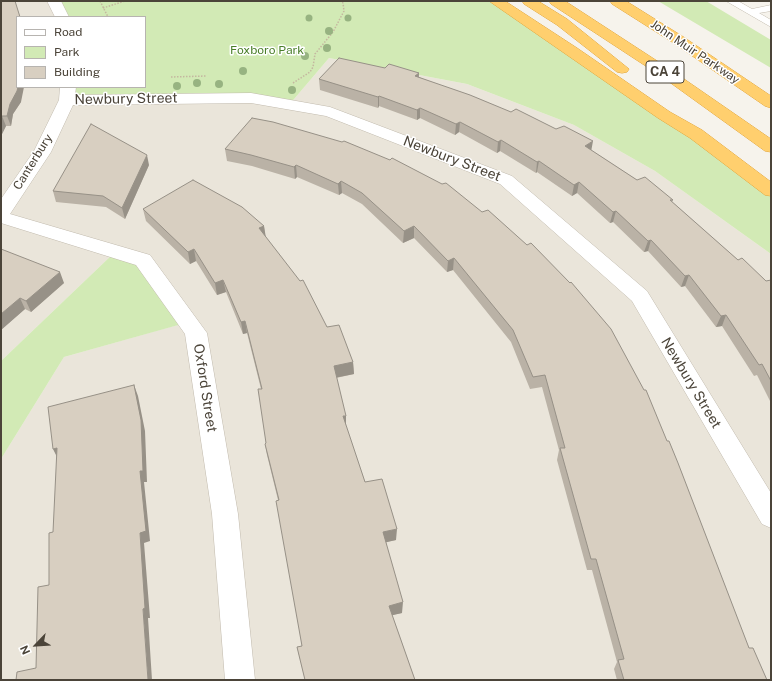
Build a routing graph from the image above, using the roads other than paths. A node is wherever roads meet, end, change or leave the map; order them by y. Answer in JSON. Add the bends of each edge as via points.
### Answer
{"nodes":[{"id":1,"x":54,"y":1,"type":"edge"},
{"id":2,"x":496,"y":1,"type":"edge"},
{"id":3,"x":529,"y":1,"type":"edge"},
{"id":4,"x":556,"y":1,"type":"edge"},
{"id":5,"x":617,"y":1,"type":"edge"},
{"id":6,"x":731,"y":1,"type":"edge"},
{"id":7,"x":771,"y":8,"type":"edge"},
{"id":8,"x":750,"y":12,"type":"junction"},
{"id":9,"x":62,"y":16,"type":"edge"},
{"id":10,"x":771,"y":24,"type":"edge"},
{"id":11,"x":67,"y":94,"type":"edge"},
{"id":12,"x":771,"y":103,"type":"edge"},
{"id":13,"x":696,"y":134,"type":"junction"},
{"id":14,"x":771,"y":147,"type":"edge"},
{"id":15,"x":771,"y":192,"type":"edge"},
{"id":16,"x":1,"y":213,"type":"edge"},
{"id":17,"x":1,"y":217,"type":"edge"},
{"id":18,"x":771,"y":516,"type":"edge"},
{"id":19,"x":240,"y":680,"type":"edge"}],
"edges":[{"from":1,"to":9,"type":"street"},
{"from":2,"to":13,"type":"highway"},
{"from":3,"to":13,"type":"highway","via":[[562,22],[678,113]]},
{"from":4,"to":14,"type":"highway","number":"CA 4","via":[[666,73]]},
{"from":5,"to":12,"type":"highway","name":"John Muir Parkway","number":"CA 4"},
{"from":6,"to":8,"type":"lane"},
{"from":7,"to":8,"type":"lane"},
{"from":8,"to":10,"type":"lane"},
{"from":11,"to":16,"type":"street","name":"Canterbury","via":[[42,152]]},
{"from":11,"to":18,"type":"street","name":"Newbury Street","via":[[251,98],[330,112],[506,180],[640,296]]},
{"from":13,"to":15,"type":"highway"},
{"from":17,"to":19,"type":"street","name":"Oxford Street","via":[[143,260],[196,333],[225,514]]}]}
